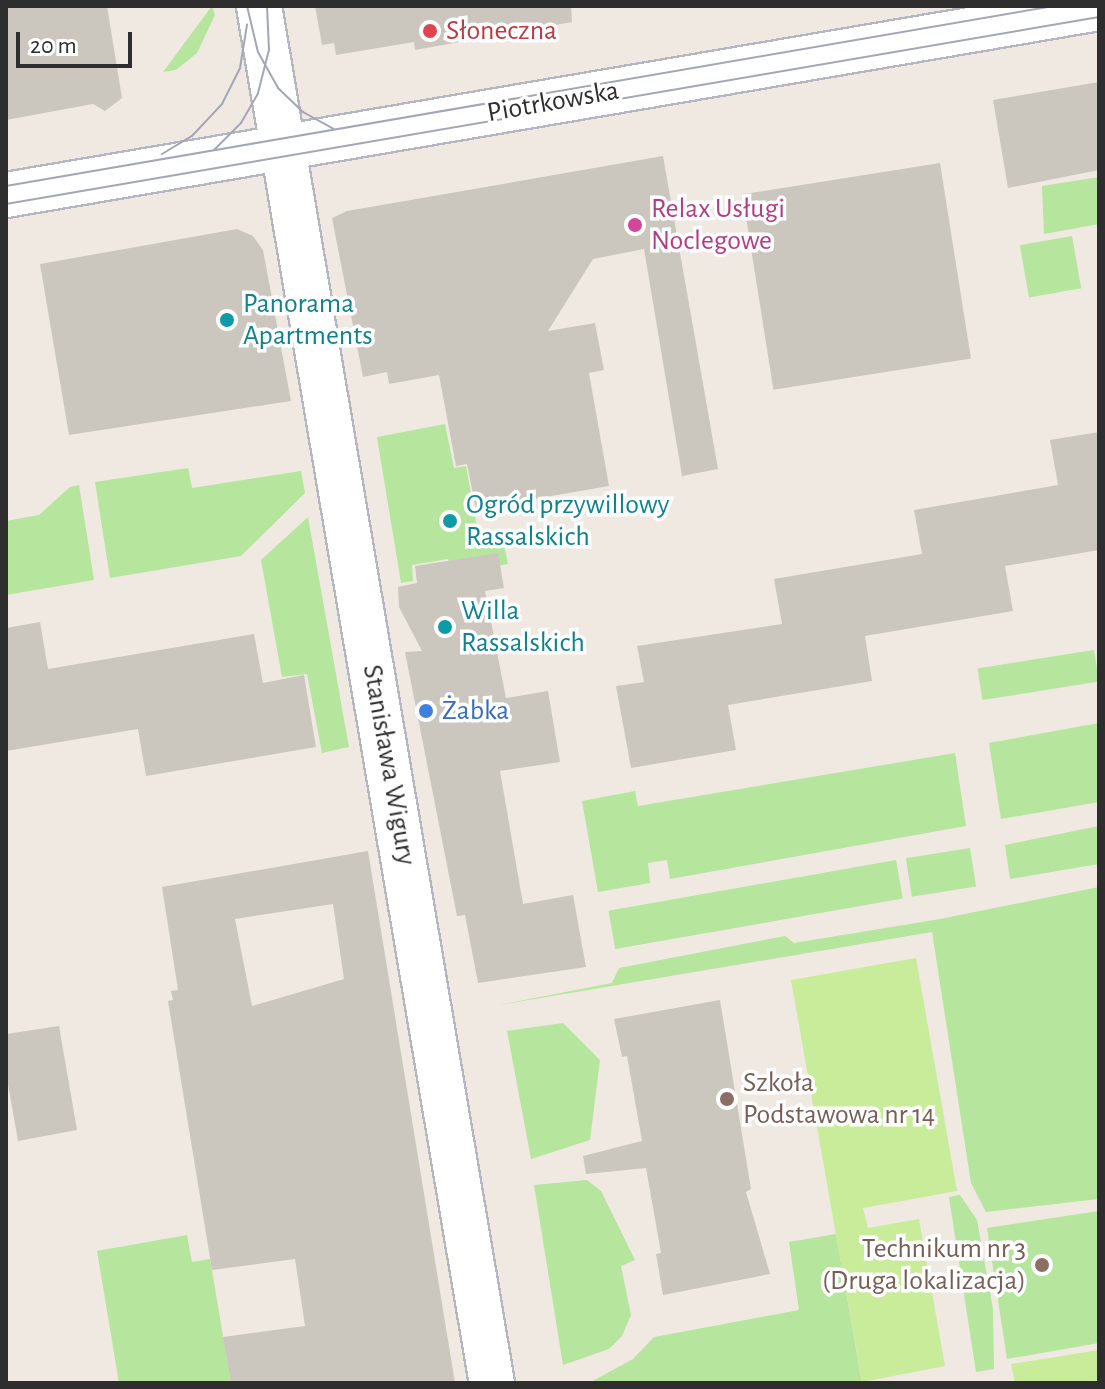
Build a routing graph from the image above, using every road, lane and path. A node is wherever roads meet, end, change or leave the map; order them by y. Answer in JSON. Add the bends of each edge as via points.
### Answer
{"nodes":[{"id":1,"x":259,"y":6,"type":"edge"},
{"id":2,"x":1099,"y":8,"type":"edge"},
{"id":3,"x":283,"y":148,"type":"junction"},
{"id":4,"x":6,"y":195,"type":"edge"},
{"id":5,"x":492,"y":1383,"type":"edge"}],
"edges":[{"from":1,"to":3,"type":"street","name":"Stanisława Wigury"},
{"from":2,"to":3,"type":"street","name":"Piotrkowska"},
{"from":3,"to":4,"type":"street","name":"Piotrkowska"},
{"from":3,"to":5,"type":"street","name":"Stanisława Wigury"}]}
